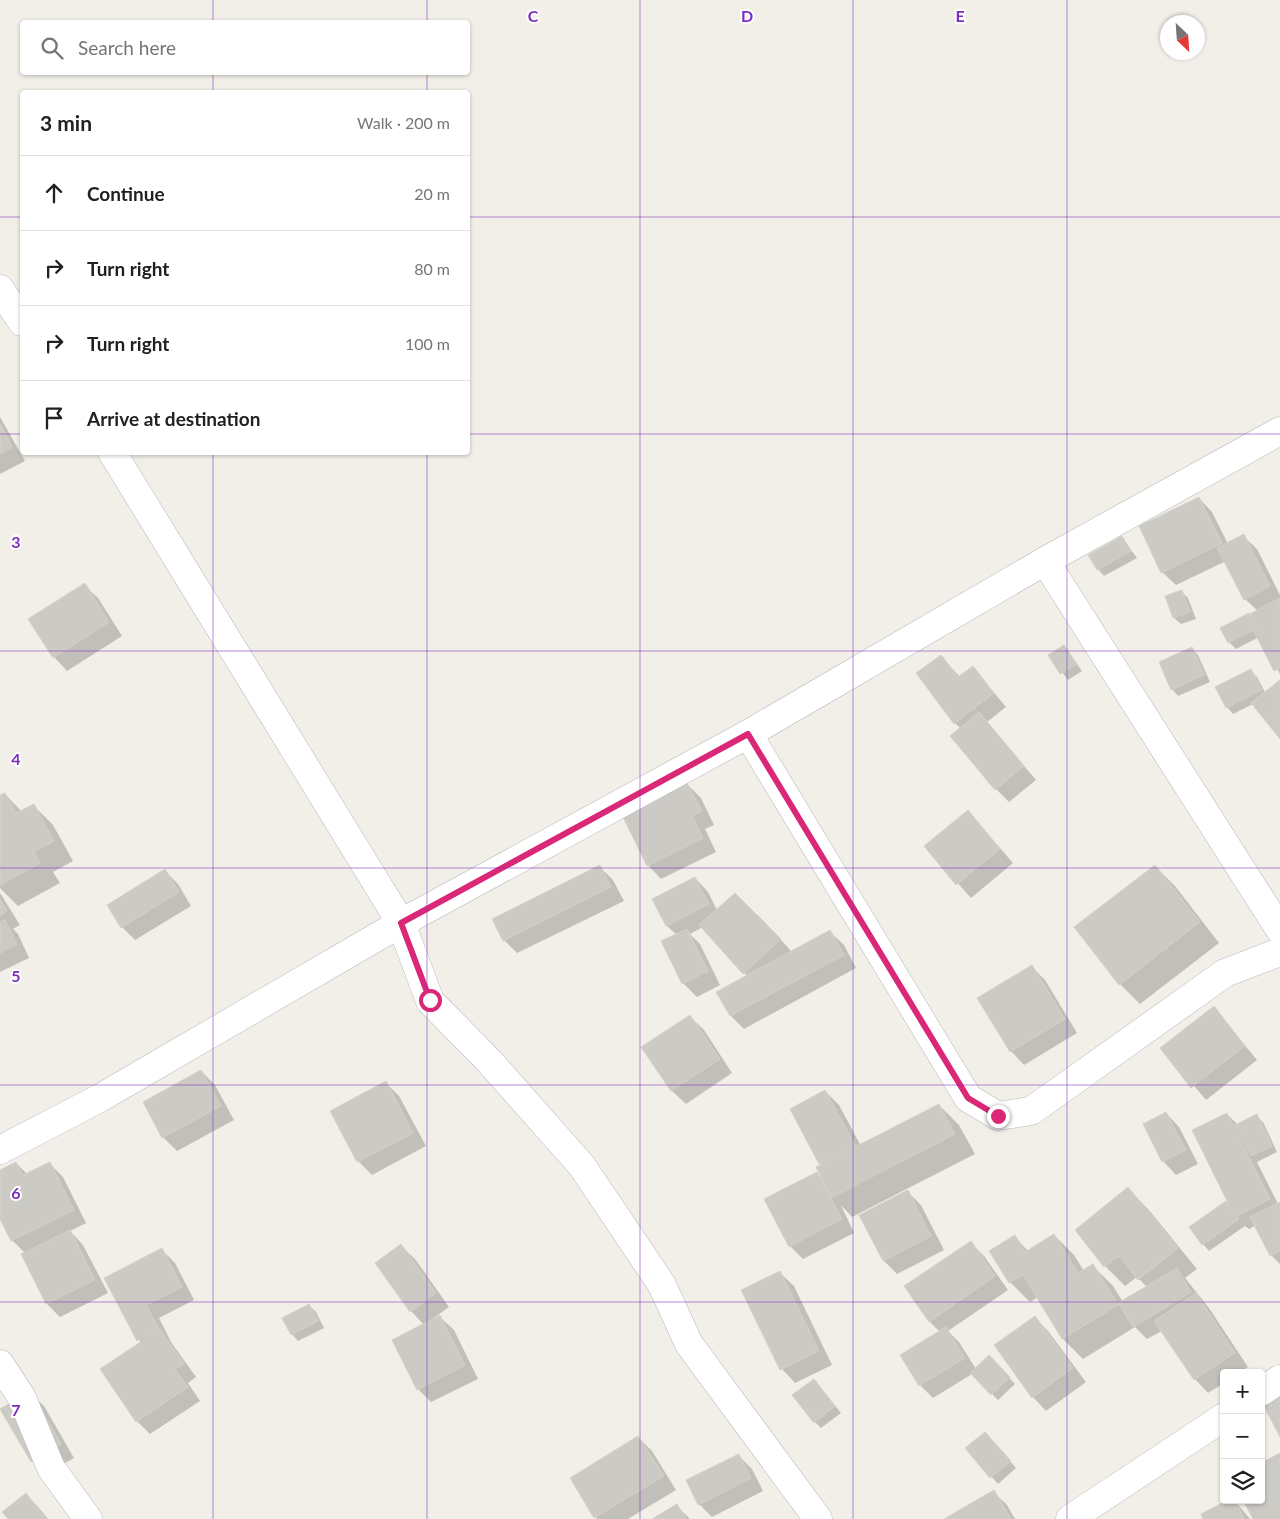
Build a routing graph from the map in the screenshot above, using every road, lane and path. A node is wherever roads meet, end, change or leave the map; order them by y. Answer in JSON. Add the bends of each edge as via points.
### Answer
{"nodes":[{"id":1,"x":0,"y":289,"type":"edge"},
{"id":2,"x":20,"y":319,"type":"edge"},
{"id":3,"x":1280,"y":431,"type":"edge"},
{"id":4,"x":114,"y":455,"type":"edge"},
{"id":5,"x":1045,"y":561,"type":"junction"},
{"id":6,"x":748,"y":734,"type":"junction"},
{"id":7,"x":401,"y":923,"type":"junction"},
{"id":8,"x":1280,"y":930,"type":"edge"},
{"id":9,"x":1280,"y":952,"type":"edge"},
{"id":10,"x":0,"y":1150,"type":"edge"},
{"id":11,"x":0,"y":1364,"type":"edge"},
{"id":12,"x":1280,"y":1379,"type":"edge"},
{"id":13,"x":1265,"y":1389,"type":"edge"},
{"id":14,"x":1220,"y":1420,"type":"edge"},
{"id":15,"x":88,"y":1519,"type":"edge"},
{"id":16,"x":818,"y":1519,"type":"edge"},
{"id":17,"x":1070,"y":1519,"type":"edge"}],
"edges":[{"from":1,"to":2,"type":"street"},
{"from":3,"to":5,"type":"street"},
{"from":4,"to":7,"type":"street"},
{"from":5,"to":6,"type":"street"},
{"from":5,"to":8,"type":"street"},
{"from":6,"to":7,"type":"street"},
{"from":6,"to":9,"type":"street","via":[[968,1098],[998,1116],[1031,1111],[1225,973]]},
{"from":7,"to":10,"type":"street","via":[[100,1098]]},
{"from":7,"to":16,"type":"street","via":[[430,1000],[582,1166],[662,1285],[689,1344]]},
{"from":11,"to":15,"type":"street","via":[[22,1398],[51,1468]]},
{"from":12,"to":13,"type":"street"},
{"from":14,"to":17,"type":"street"}]}
